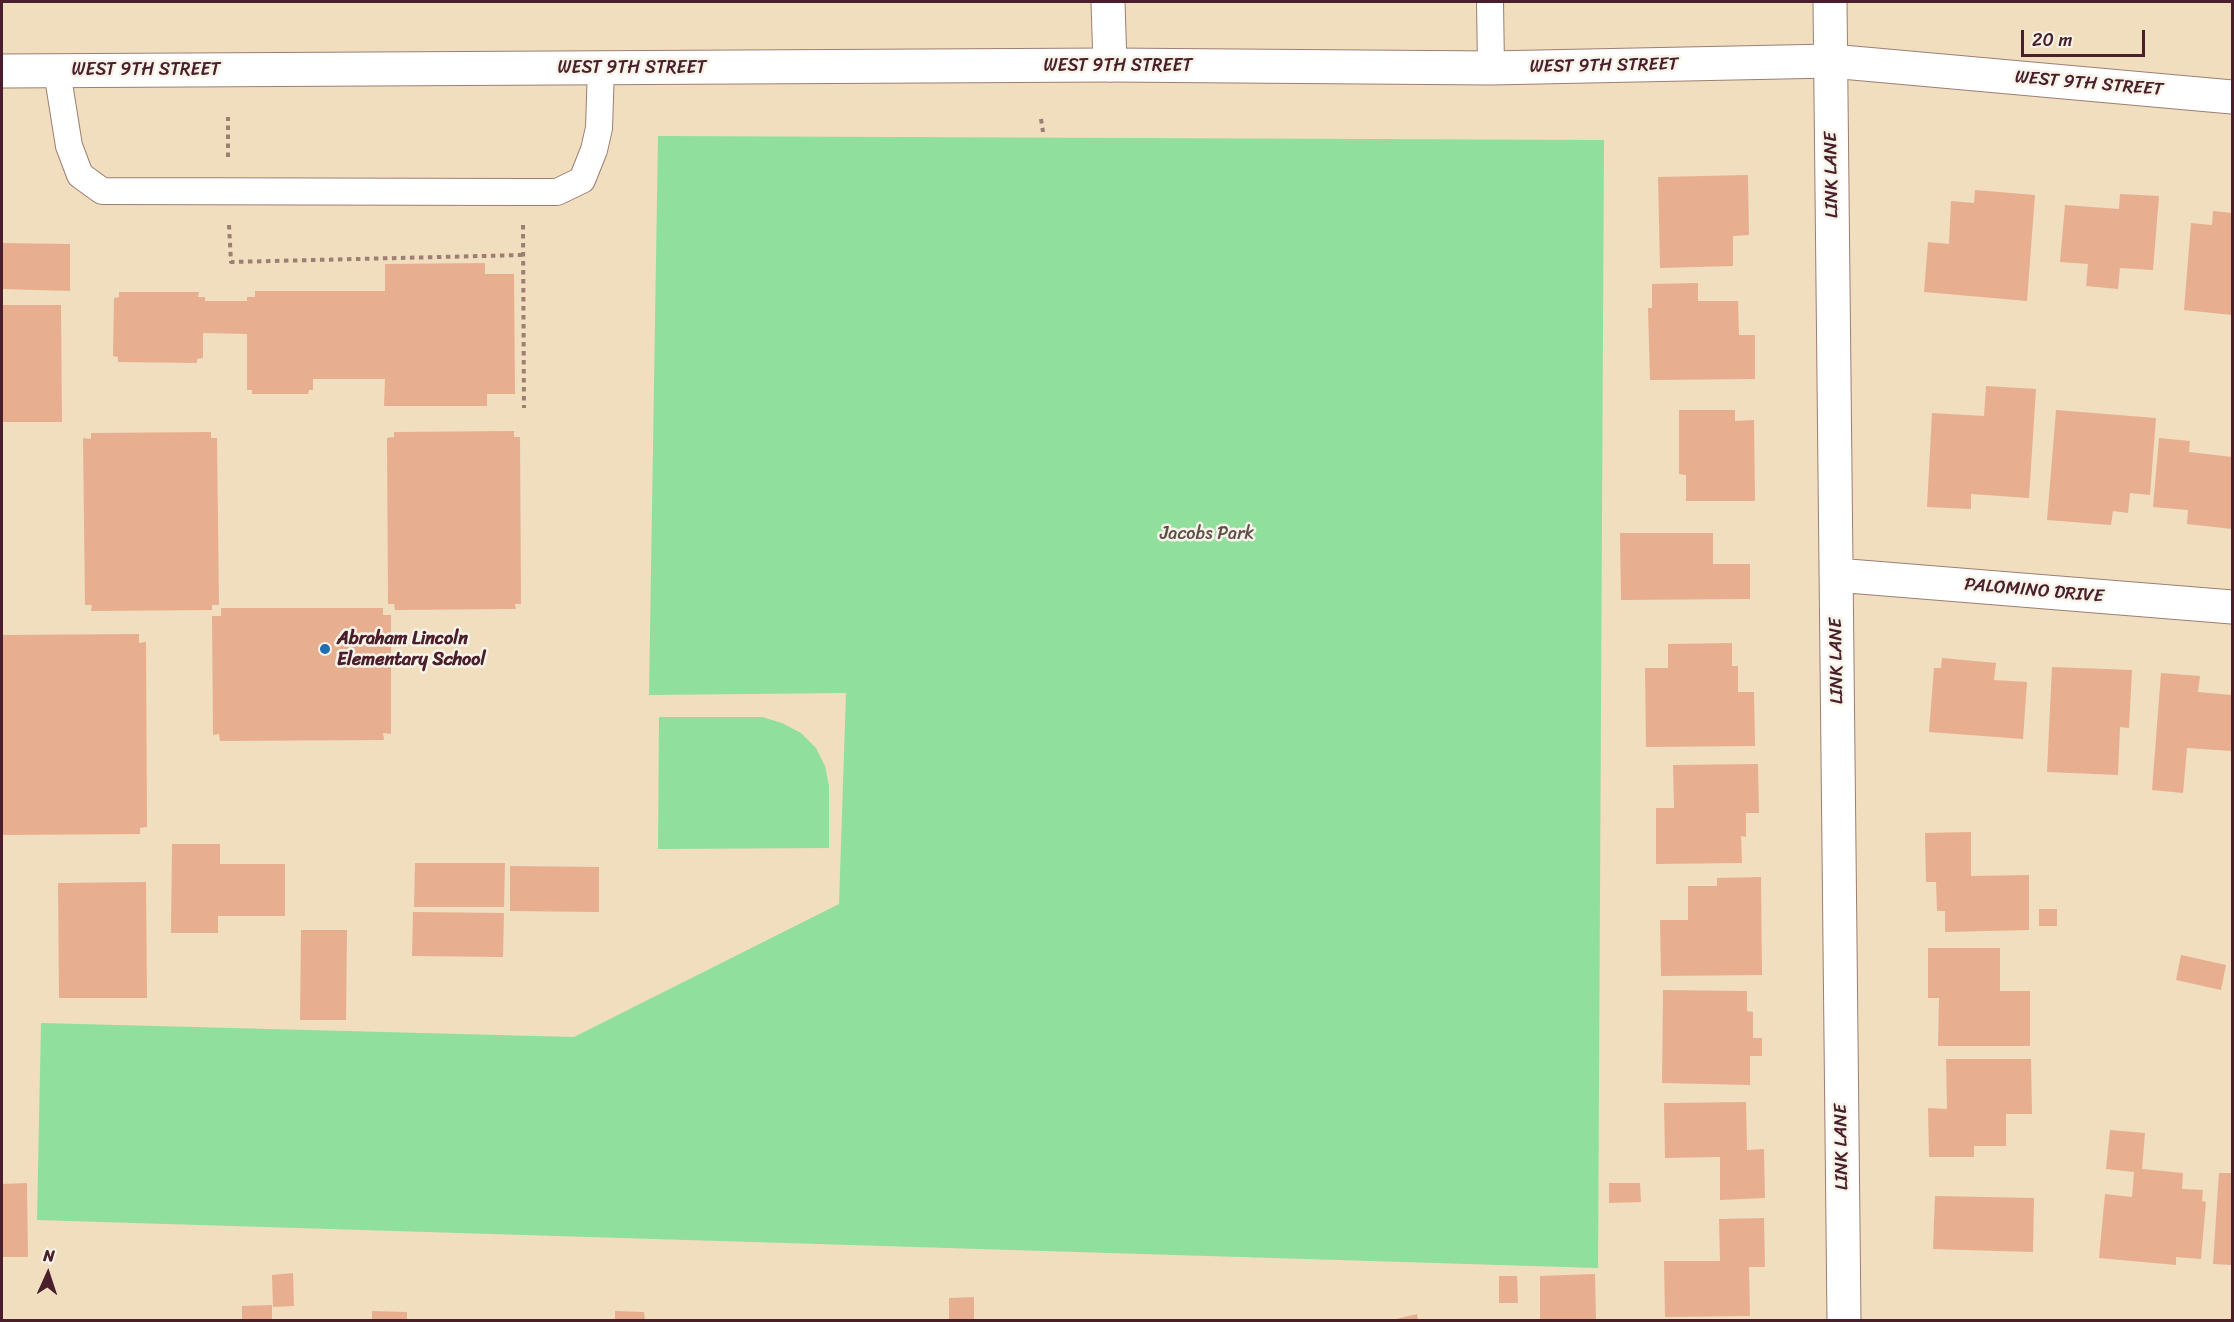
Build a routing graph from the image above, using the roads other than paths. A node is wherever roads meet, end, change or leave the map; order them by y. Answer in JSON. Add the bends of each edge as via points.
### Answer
{"nodes":[{"id":1,"x":1108,"y":2,"type":"edge"},
{"id":2,"x":1490,"y":2,"type":"edge"},
{"id":3,"x":1830,"y":2,"type":"edge"},
{"id":4,"x":1831,"y":61,"type":"junction"},
{"id":5,"x":1110,"y":65,"type":"junction"},
{"id":6,"x":601,"y":68,"type":"junction"},
{"id":7,"x":1491,"y":68,"type":"junction"},
{"id":8,"x":2,"y":71,"type":"edge"},
{"id":9,"x":57,"y":71,"type":"junction"},
{"id":10,"x":2232,"y":98,"type":"edge"},
{"id":11,"x":1836,"y":575,"type":"junction"},
{"id":12,"x":2232,"y":607,"type":"edge"},
{"id":13,"x":1844,"y":1320,"type":"edge"}],
"edges":[{"from":1,"to":5,"type":"street"},
{"from":2,"to":7,"type":"lane"},
{"from":3,"to":4,"type":"street","name":"LINK LANE"},
{"from":4,"to":7,"type":"street","name":"WEST 9TH STREET"},
{"from":4,"to":10,"type":"street","name":"WEST 9TH STREET"},
{"from":4,"to":11,"type":"street","name":"LINK LANE"},
{"from":5,"to":6,"type":"street","name":"WEST 9TH STREET"},
{"from":5,"to":7,"type":"street","name":"WEST 9TH STREET"},
{"from":6,"to":9,"type":"street","name":"WEST 9TH STREET"},
{"from":6,"to":9,"type":"lane","via":[[599,129],[594,150],[582,180],[557,192],[102,192],[80,175],[76,165],[69,146]]},
{"from":8,"to":9,"type":"street","name":"WEST 9TH STREET"},
{"from":11,"to":12,"type":"street","name":"PALOMINO DRIVE"},
{"from":11,"to":13,"type":"street","name":"LINK LANE"}]}
